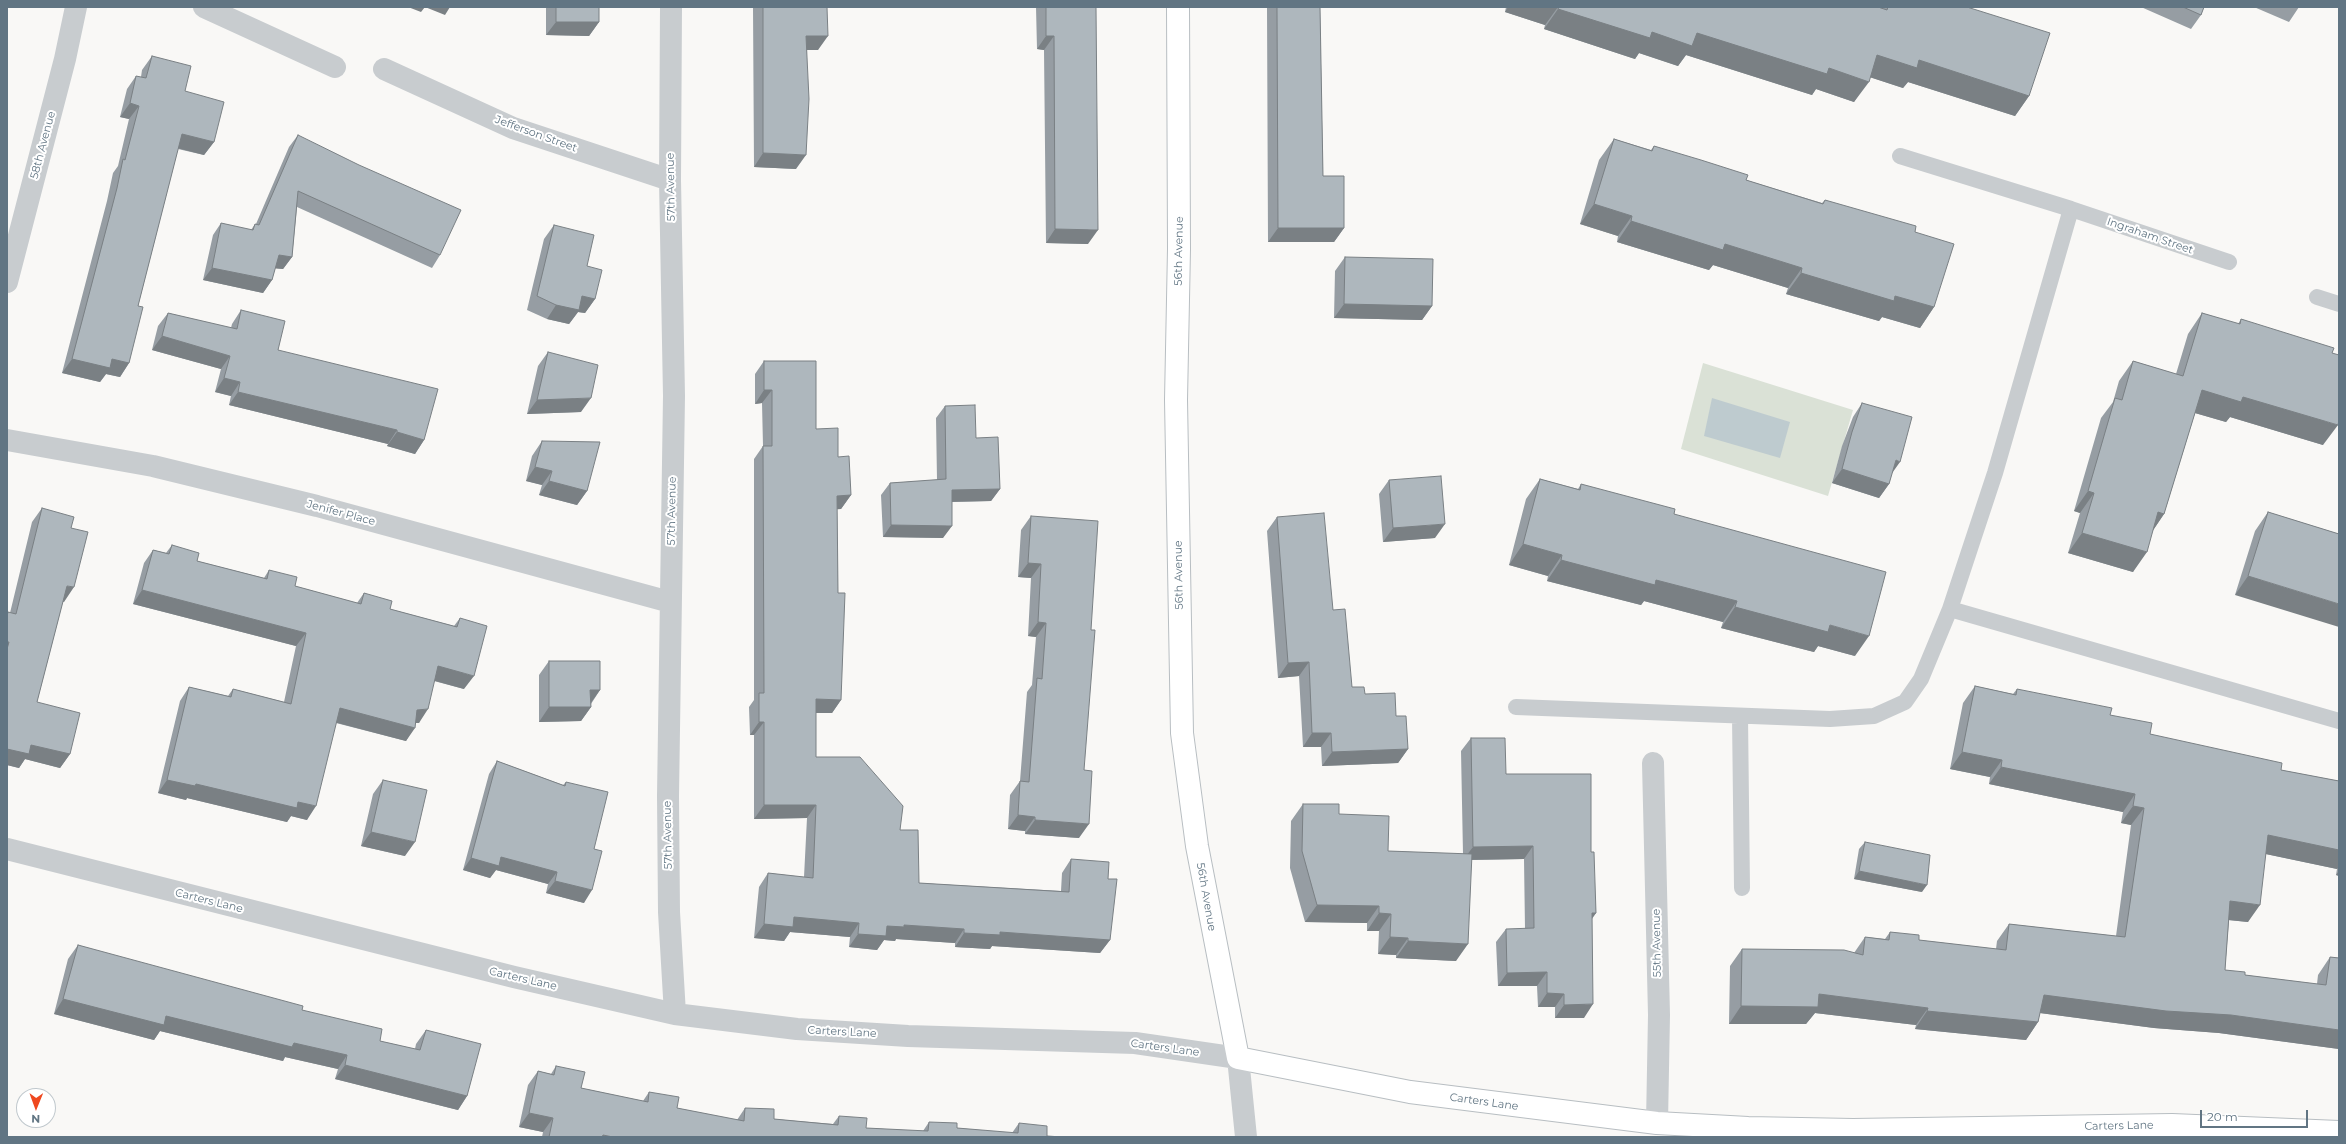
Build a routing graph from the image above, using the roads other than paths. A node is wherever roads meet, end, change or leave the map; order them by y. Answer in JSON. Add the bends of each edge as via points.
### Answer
{"nodes":[{"id":1,"x":76,"y":7,"type":"edge"},
{"id":2,"x":204,"y":7,"type":"edge"},
{"id":3,"x":671,"y":7,"type":"edge"},
{"id":4,"x":1178,"y":7,"type":"edge"},
{"id":5,"x":335,"y":67,"type":"dead end"},
{"id":6,"x":384,"y":69,"type":"dead end"},
{"id":7,"x":1900,"y":156,"type":"dead end"},
{"id":8,"x":670,"y":180,"type":"junction"},
{"id":9,"x":2071,"y":209,"type":"junction"},
{"id":10,"x":2229,"y":262,"type":"dead end"},
{"id":11,"x":7,"y":282,"type":"edge"},
{"id":12,"x":2318,"y":297,"type":"dead end"},
{"id":13,"x":2339,"y":304,"type":"edge"},
{"id":14,"x":7,"y":440,"type":"edge"},
{"id":15,"x":670,"y":602,"type":"junction"},
{"id":16,"x":1950,"y":609,"type":"junction"},
{"id":17,"x":1516,"y":707,"type":"dead end"},
{"id":18,"x":1740,"y":716,"type":"junction"},
{"id":19,"x":2339,"y":721,"type":"edge"},
{"id":20,"x":1653,"y":763,"type":"dead end"},
{"id":21,"x":7,"y":849,"type":"edge"},
{"id":22,"x":1742,"y":888,"type":"dead end"},
{"id":23,"x":675,"y":1014,"type":"junction"},
{"id":24,"x":1238,"y":1058,"type":"junction"},
{"id":25,"x":1657,"y":1123,"type":"junction"},
{"id":26,"x":2171,"y":1131,"type":"edge"},
{"id":27,"x":2339,"y":1132,"type":"edge"},
{"id":28,"x":1246,"y":1137,"type":"edge"}],
"edges":[{"from":1,"to":11,"type":"street","name":"58th Avenue"},
{"from":2,"to":5,"type":"street"},
{"from":3,"to":8,"type":"street","name":"57th Avenue"},
{"from":4,"to":24,"type":"street","name":"56th Avenue","via":[[1179,249],[1176,400],[1182,733],[1197,846]]},
{"from":6,"to":8,"type":"street","name":"Jefferson Street","via":[[513,128]]},
{"from":7,"to":9,"type":"lane","name":"Ingraham Street"},
{"from":8,"to":15,"type":"street","name":"57th Avenue","via":[[674,396]]},
{"from":9,"to":10,"type":"lane","name":"Ingraham Street"},
{"from":9,"to":16,"type":"lane","via":[[1995,473]]},
{"from":12,"to":13,"type":"lane"},
{"from":14,"to":15,"type":"street","name":"Jenifer Place","via":[[153,466],[317,506]]},
{"from":15,"to":23,"type":"street","name":"57th Avenue","via":[[669,896]]},
{"from":16,"to":18,"type":"lane","via":[[1921,679],[1905,702],[1874,716],[1830,719]]},
{"from":16,"to":19,"type":"lane"},
{"from":17,"to":18,"type":"lane"},
{"from":18,"to":22,"type":"lane"},
{"from":20,"to":25,"type":"street","name":"55th Avenue","via":[[1659,1015]]},
{"from":21,"to":23,"type":"street","name":"Carters Lane","via":[[514,977]]},
{"from":23,"to":24,"type":"street","name":"Carters Lane","via":[[813,1030],[908,1036],[1135,1043]]},
{"from":24,"to":25,"type":"street","name":"Carters Lane","via":[[1410,1092]]},
{"from":24,"to":28,"type":"street","name":"56th Avenue"},
{"from":25,"to":26,"type":"street","name":"Carters Lane","via":[[1853,1130]]},
{"from":26,"to":27,"type":"street","name":"Carters Lane"}]}
